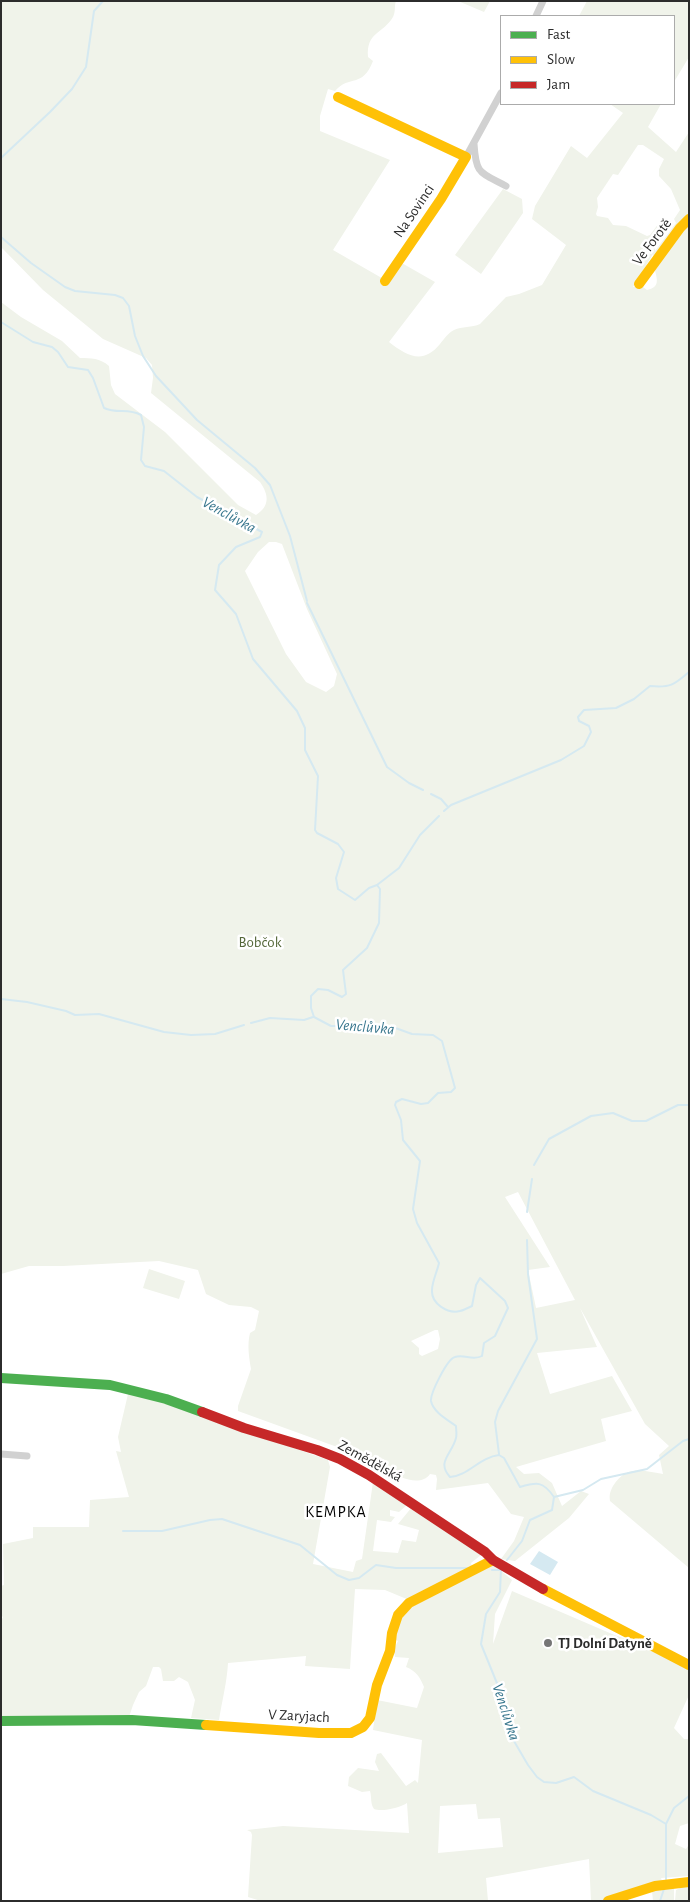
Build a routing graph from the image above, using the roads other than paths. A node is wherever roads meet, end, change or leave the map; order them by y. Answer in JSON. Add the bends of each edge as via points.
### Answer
{"nodes":[{"id":1,"x":543,"y":1,"type":"edge"},
{"id":2,"x":536,"y":15,"type":"edge"},
{"id":3,"x":500,"y":95,"type":"edge"},
{"id":4,"x":338,"y":97,"type":"dead end"},
{"id":5,"x":474,"y":143,"type":"junction"},
{"id":6,"x":466,"y":157,"type":"junction"},
{"id":7,"x":506,"y":186,"type":"dead end"},
{"id":8,"x":689,"y":219,"type":"edge"},
{"id":9,"x":385,"y":281,"type":"dead end"},
{"id":10,"x":639,"y":284,"type":"dead end"},
{"id":11,"x":1,"y":1378,"type":"edge"},
{"id":12,"x":1,"y":1454,"type":"edge"},
{"id":13,"x":27,"y":1456,"type":"dead end"},
{"id":14,"x":493,"y":1560,"type":"junction"},
{"id":15,"x":689,"y":1665,"type":"edge"},
{"id":16,"x":1,"y":1721,"type":"edge"},
{"id":17,"x":689,"y":1882,"type":"edge"},
{"id":18,"x":608,"y":1901,"type":"edge"}],
"edges":[{"from":1,"to":2,"type":"street"},
{"from":3,"to":5,"type":"street","name":"Na Sovinci"},
{"from":4,"to":6,"type":"street"},
{"from":5,"to":6,"type":"street","name":"Na Sovinci"},
{"from":5,"to":7,"type":"street","via":[[478,169]]},
{"from":6,"to":9,"type":"street","name":"Na Sovinci","via":[[442,199]]},
{"from":8,"to":10,"type":"street","name":"Ve Forotě"},
{"from":11,"to":14,"type":"street","name":"Zemědělská","via":[[110,1385],[166,1399],[244,1428],[317,1450],[369,1475],[477,1546]]},
{"from":12,"to":13,"type":"street"},
{"from":14,"to":15,"type":"street","name":"Zemědělská"},
{"from":14,"to":16,"type":"street","name":"V Zaryjach","via":[[409,1603],[398,1615],[370,1718],[363,1728],[351,1733],[132,1720]]},
{"from":17,"to":18,"type":"street","via":[[656,1886]]}]}
